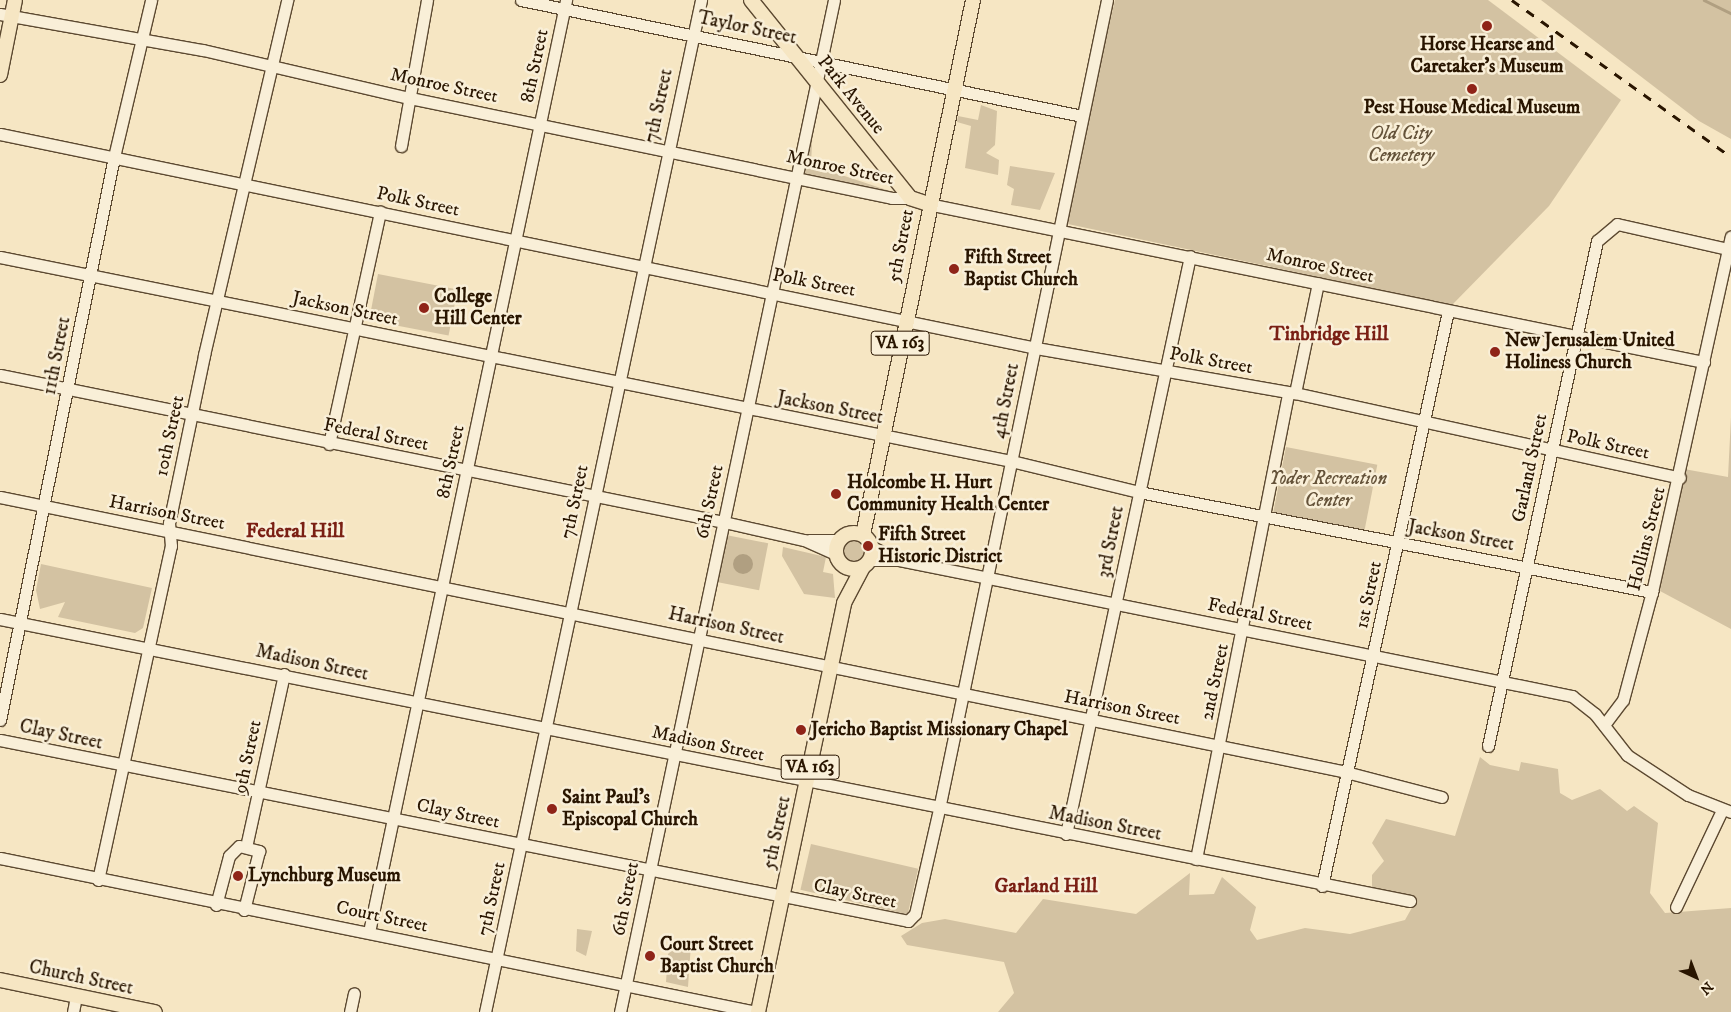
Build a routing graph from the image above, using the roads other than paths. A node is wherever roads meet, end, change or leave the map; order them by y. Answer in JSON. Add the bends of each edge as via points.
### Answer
{"nodes":[{"id":1,"x":15,"y":0,"type":"edge"},
{"id":2,"x":151,"y":0,"type":"edge"},
{"id":3,"x":287,"y":0,"type":"edge"},
{"id":4,"x":427,"y":0,"type":"edge"},
{"id":5,"x":521,"y":0,"type":"edge"},
{"id":6,"x":700,"y":0,"type":"edge"},
{"id":7,"x":750,"y":0,"type":"edge"},
{"id":8,"x":834,"y":0,"type":"edge"},
{"id":9,"x":974,"y":0,"type":"edge"},
{"id":10,"x":1103,"y":1,"type":"edge"},
{"id":11,"x":565,"y":4,"type":"edge"},
{"id":12,"x":6,"y":15,"type":"edge"},
{"id":13,"x":692,"y":35,"type":"junction"},
{"id":14,"x":142,"y":39,"type":"junction"},
{"id":15,"x":796,"y":57,"type":"junction"},
{"id":16,"x":821,"y":62,"type":"junction"},
{"id":17,"x":273,"y":66,"type":"junction"},
{"id":18,"x":0,"y":75,"type":"edge"},
{"id":19,"x":818,"y":83,"type":"junction"},
{"id":20,"x":955,"y":88,"type":"junction"},
{"id":21,"x":410,"y":98,"type":"junction"},
{"id":22,"x":1082,"y":116,"type":"junction"},
{"id":23,"x":541,"y":124,"type":"junction"},
{"id":24,"x":0,"y":134,"type":"edge"},
{"id":25,"x":401,"y":146,"type":"dead end"},
{"id":26,"x":668,"y":148,"type":"junction"},
{"id":27,"x":114,"y":157,"type":"junction"},
{"id":28,"x":796,"y":177,"type":"junction"},
{"id":29,"x":244,"y":186,"type":"junction"},
{"id":30,"x":910,"y":198,"type":"junction"},
{"id":31,"x":928,"y":204,"type":"junction"},
{"id":32,"x":380,"y":212,"type":"junction"},
{"id":33,"x":1059,"y":231,"type":"junction"},
{"id":34,"x":1731,"y":237,"type":"edge"},
{"id":35,"x":516,"y":242,"type":"junction"},
{"id":36,"x":1728,"y":249,"type":"junction"},
{"id":37,"x":1190,"y":256,"type":"junction"},
{"id":38,"x":0,"y":257,"type":"edge"},
{"id":39,"x":643,"y":268,"type":"junction"},
{"id":40,"x":89,"y":276,"type":"junction"},
{"id":41,"x":1318,"y":283,"type":"junction"},
{"id":42,"x":771,"y":293,"type":"junction"},
{"id":43,"x":216,"y":301,"type":"junction"},
{"id":44,"x":1448,"y":311,"type":"junction"},
{"id":45,"x":905,"y":320,"type":"junction"},
{"id":46,"x":357,"y":330,"type":"junction"},
{"id":47,"x":1574,"y":334,"type":"junction"},
{"id":48,"x":1036,"y":348,"type":"junction"},
{"id":49,"x":491,"y":357,"type":"junction"},
{"id":50,"x":1704,"y":362,"type":"junction"},
{"id":51,"x":1167,"y":370,"type":"junction"},
{"id":52,"x":0,"y":375,"type":"edge"},
{"id":53,"x":619,"y":382,"type":"junction"},
{"id":54,"x":69,"y":390,"type":"junction"},
{"id":55,"x":1292,"y":393,"type":"junction"},
{"id":56,"x":747,"y":409,"type":"junction"},
{"id":57,"x":192,"y":416,"type":"junction"},
{"id":58,"x":1422,"y":423,"type":"junction"},
{"id":59,"x":880,"y":436,"type":"junction"},
{"id":60,"x":329,"y":444,"type":"junction"},
{"id":61,"x":1551,"y":451,"type":"junction"},
{"id":62,"x":1012,"y":461,"type":"junction"},
{"id":63,"x":467,"y":470,"type":"junction"},
{"id":64,"x":1680,"y":478,"type":"junction"},
{"id":65,"x":1138,"y":492,"type":"junction"},
{"id":66,"x":595,"y":496,"type":"junction"},
{"id":67,"x":0,"y":497,"type":"edge"},
{"id":68,"x":44,"y":506,"type":"junction"},
{"id":69,"x":1266,"y":517,"type":"junction"},
{"id":70,"x":724,"y":522,"type":"junction"},
{"id":71,"x":171,"y":532,"type":"junction"},
{"id":72,"x":851,"y":536,"type":"junction"},
{"id":73,"x":804,"y":540,"type":"junction"},
{"id":74,"x":1398,"y":542,"type":"junction"},
{"id":75,"x":838,"y":558,"type":"junction"},
{"id":76,"x":868,"y":558,"type":"junction"},
{"id":77,"x":1527,"y":566,"type":"junction"},
{"id":78,"x":986,"y":578,"type":"junction"},
{"id":79,"x":441,"y":586,"type":"junction"},
{"id":80,"x":1652,"y":592,"type":"junction"},
{"id":81,"x":844,"y":603,"type":"junction"},
{"id":82,"x":1116,"y":604,"type":"junction"},
{"id":83,"x":570,"y":613,"type":"junction"},
{"id":84,"x":0,"y":619,"type":"edge"},
{"id":85,"x":20,"y":623,"type":"junction"},
{"id":86,"x":1244,"y":631,"type":"junction"},
{"id":87,"x":700,"y":639,"type":"junction"},
{"id":88,"x":148,"y":647,"type":"junction"},
{"id":89,"x":1374,"y":656,"type":"junction"},
{"id":90,"x":832,"y":666,"type":"junction"},
{"id":91,"x":284,"y":674,"type":"junction"},
{"id":92,"x":1503,"y":683,"type":"junction"},
{"id":93,"x":962,"y":694,"type":"junction"},
{"id":94,"x":415,"y":702,"type":"junction"},
{"id":95,"x":1091,"y":719,"type":"junction"},
{"id":96,"x":0,"y":720,"type":"edge"},
{"id":97,"x":1604,"y":726,"type":"junction"},
{"id":98,"x":545,"y":729,"type":"junction"},
{"id":99,"x":0,"y":740,"type":"edge"},
{"id":100,"x":1220,"y":746,"type":"junction"},
{"id":101,"x":1488,"y":746,"type":"dead end"},
{"id":102,"x":675,"y":755,"type":"junction"},
{"id":103,"x":124,"y":766,"type":"junction"},
{"id":104,"x":1347,"y":773,"type":"junction"},
{"id":105,"x":807,"y":783,"type":"junction"},
{"id":106,"x":258,"y":791,"type":"junction"},
{"id":107,"x":1442,"y":797,"type":"dead end"},
{"id":108,"x":939,"y":809,"type":"junction"},
{"id":109,"x":1727,"y":811,"type":"edge"},
{"id":110,"x":392,"y":818,"type":"junction"},
{"id":111,"x":1066,"y":834,"type":"junction"},
{"id":112,"x":521,"y":845,"type":"junction"},
{"id":113,"x":246,"y":848,"type":"junction"},
{"id":114,"x":0,"y":858,"type":"edge"},
{"id":115,"x":1196,"y":859,"type":"junction"},
{"id":116,"x":650,"y":871,"type":"junction"},
{"id":117,"x":98,"y":880,"type":"junction"},
{"id":118,"x":1322,"y":886,"type":"junction"},
{"id":119,"x":782,"y":896,"type":"junction"},
{"id":120,"x":1410,"y":901,"type":"dead end"},
{"id":121,"x":216,"y":905,"type":"junction"},
{"id":122,"x":1676,"y":907,"type":"dead end"},
{"id":123,"x":244,"y":910,"type":"junction"},
{"id":124,"x":908,"y":921,"type":"joint"},
{"id":125,"x":368,"y":932,"type":"junction"},
{"id":126,"x":497,"y":959,"type":"junction"},
{"id":127,"x":0,"y":980,"type":"edge"},
{"id":128,"x":626,"y":986,"type":"junction"},
{"id":129,"x":354,"y":993,"type":"dead end"},
{"id":130,"x":76,"y":996,"type":"junction"},
{"id":131,"x":73,"y":1012,"type":"edge"},
{"id":132,"x":155,"y":1012,"type":"edge"},
{"id":133,"x":350,"y":1012,"type":"edge"},
{"id":134,"x":485,"y":1012,"type":"edge"},
{"id":135,"x":620,"y":1012,"type":"edge"},
{"id":136,"x":757,"y":1012,"type":"edge"}],
"edges":[{"from":1,"to":12,"type":"main road"},
{"from":2,"to":14,"type":"street","name":"11th Street"},
{"from":3,"to":17,"type":"street","name":"10th Street"},
{"from":4,"to":21,"type":"street"},
{"from":5,"to":11,"type":"street","name":"Taylor Street"},
{"from":6,"to":13,"type":"street","name":"7th Street"},
{"from":7,"to":15,"type":"main road","name":"Park Avenue"},
{"from":8,"to":16,"type":"street","name":"6th Street"},
{"from":9,"to":20,"type":"main road","name":"5th Street","number":"VA 163"},
{"from":10,"to":22,"type":"street","name":"4th Street"},
{"from":11,"to":13,"type":"street","name":"Taylor Street"},
{"from":11,"to":23,"type":"street","name":"8th Street"},
{"from":12,"to":14,"type":"street","name":"Monroe Street"},
{"from":12,"to":18,"type":"main road"},
{"from":13,"to":15,"type":"street","name":"Taylor Street"},
{"from":13,"to":26,"type":"street","name":"7th Street"},
{"from":14,"to":17,"type":"street","name":"Monroe Street"},
{"from":14,"to":27,"type":"street","name":"11th Street"},
{"from":15,"to":16,"type":"street","name":"Taylor Street"},
{"from":15,"to":19,"type":"main road","name":"Park Avenue"},
{"from":16,"to":19,"type":"street","name":"6th Street"},
{"from":16,"to":20,"type":"street","name":"Taylor Street"},
{"from":17,"to":21,"type":"street","name":"Monroe Street"},
{"from":17,"to":29,"type":"street","name":"10th Street"},
{"from":19,"to":28,"type":"street","name":"6th Street"},
{"from":19,"to":30,"type":"main road","name":"Park Avenue"},
{"from":20,"to":22,"type":"street","name":"Taylor Street"},
{"from":20,"to":31,"type":"main road","name":"5th Street","number":"VA 163"},
{"from":21,"to":23,"type":"street","name":"Monroe Street"},
{"from":21,"to":25,"type":"street"},
{"from":22,"to":33,"type":"street","name":"4th Street"},
{"from":23,"to":26,"type":"street","name":"Monroe Street"},
{"from":23,"to":35,"type":"street","name":"8th Street"},
{"from":24,"to":27,"type":"street","name":"Polk Street"},
{"from":26,"to":28,"type":"street","name":"Monroe Street"},
{"from":26,"to":39,"type":"street","name":"7th Street"},
{"from":27,"to":29,"type":"street","name":"Polk Street"},
{"from":27,"to":40,"type":"street","name":"11th Street"},
{"from":28,"to":30,"type":"street","name":"Monroe Street"},
{"from":28,"to":42,"type":"street","name":"6th Street"},
{"from":29,"to":32,"type":"street","name":"Polk Street"},
{"from":29,"to":43,"type":"street","name":"10th Street"},
{"from":30,"to":31,"type":"main road"},
{"from":31,"to":33,"type":"street","name":"Monroe Street"},
{"from":31,"to":45,"type":"main road","name":"5th Street","number":"VA 163"},
{"from":32,"to":35,"type":"street","name":"Polk Street"},
{"from":32,"to":46,"type":"street"},
{"from":33,"to":37,"type":"street","name":"Monroe Street"},
{"from":33,"to":48,"type":"street","name":"4th Street"},
{"from":34,"to":36,"type":"street","name":"Hollins Street"},
{"from":35,"to":39,"type":"street","name":"Polk Street"},
{"from":35,"to":49,"type":"street","name":"8th Street"},
{"from":36,"to":47,"type":"street","name":"Garland Street","via":[[1617,224],[1606,229],[1597,240]]},
{"from":36,"to":50,"type":"street","name":"Hollins Street"},
{"from":37,"to":41,"type":"street","name":"Monroe Street"},
{"from":37,"to":51,"type":"street","name":"3rd Street"},
{"from":38,"to":40,"type":"street","name":"Jackson Street"},
{"from":39,"to":42,"type":"street","name":"Polk Street"},
{"from":39,"to":53,"type":"street","name":"7th Street"},
{"from":40,"to":43,"type":"street","name":"Jackson Street"},
{"from":40,"to":54,"type":"street","name":"11th Street"},
{"from":41,"to":44,"type":"street","name":"Monroe Street"},
{"from":41,"to":55,"type":"street","name":"2nd Street"},
{"from":42,"to":45,"type":"street","name":"Polk Street"},
{"from":42,"to":56,"type":"street","name":"6th Street"},
{"from":43,"to":46,"type":"street","name":"Jackson Street"},
{"from":43,"to":57,"type":"street","name":"10th Street"},
{"from":44,"to":47,"type":"street","name":"Monroe Street"},
{"from":44,"to":58,"type":"street","name":"1st Street"},
{"from":45,"to":48,"type":"street","name":"Polk Street"},
{"from":45,"to":59,"type":"main road","name":"5th Street","number":"VA 163"},
{"from":46,"to":49,"type":"street","name":"Jackson Street"},
{"from":46,"to":60,"type":"street"},
{"from":47,"to":50,"type":"street","name":"Monroe Street"},
{"from":47,"to":61,"type":"street","name":"Garland Street"},
{"from":48,"to":51,"type":"street","name":"Polk Street"},
{"from":48,"to":62,"type":"street","name":"4th Street"},
{"from":49,"to":53,"type":"street","name":"Jackson Street"},
{"from":49,"to":63,"type":"street","name":"8th Street"},
{"from":50,"to":64,"type":"street","name":"Hollins Street"},
{"from":51,"to":55,"type":"street","name":"Polk Street"},
{"from":51,"to":65,"type":"street","name":"3rd Street"},
{"from":52,"to":54,"type":"street","name":"Federal Street"},
{"from":53,"to":56,"type":"street","name":"Jackson Street"},
{"from":53,"to":66,"type":"street","name":"7th Street"},
{"from":54,"to":57,"type":"street","name":"Federal Street"},
{"from":54,"to":68,"type":"street","name":"11th Street"},
{"from":55,"to":58,"type":"street","name":"Polk Street"},
{"from":55,"to":69,"type":"street","name":"2nd Street"},
{"from":56,"to":59,"type":"street","name":"Jackson Street"},
{"from":56,"to":70,"type":"street","name":"6th Street"},
{"from":57,"to":60,"type":"street","name":"Federal Street"},
{"from":57,"to":71,"type":"street","name":"10th Street"},
{"from":58,"to":61,"type":"street","name":"Polk Street"},
{"from":58,"to":74,"type":"street","name":"1st Street"},
{"from":59,"to":62,"type":"street","name":"Jackson Street"},
{"from":59,"to":72,"type":"main road","name":"5th Street","number":"VA 163","via":[[867,500]]},
{"from":60,"to":63,"type":"street","name":"Federal Street"},
{"from":61,"to":64,"type":"street","name":"Polk Street"},
{"from":61,"to":77,"type":"street","name":"Garland Street"},
{"from":62,"to":65,"type":"street","name":"Jackson Street"},
{"from":62,"to":78,"type":"street","name":"4th Street"},
{"from":63,"to":66,"type":"street","name":"Federal Street"},
{"from":63,"to":79,"type":"street","name":"8th Street"},
{"from":64,"to":80,"type":"street","name":"Hollins Street"},
{"from":65,"to":69,"type":"street","name":"Jackson Street"},
{"from":65,"to":82,"type":"street","name":"3rd Street"},
{"from":66,"to":70,"type":"street","name":"Federal Street"},
{"from":66,"to":83,"type":"street","name":"7th Street"},
{"from":67,"to":68,"type":"street","name":"Harrison Street"},
{"from":68,"to":71,"type":"street","name":"Harrison Street"},
{"from":68,"to":85,"type":"street","name":"11th Street"},
{"from":69,"to":74,"type":"street","name":"Jackson Street"},
{"from":69,"to":86,"type":"street","name":"2nd Street"},
{"from":70,"to":73,"type":"street","name":"Federal Street"},
{"from":70,"to":87,"type":"street","name":"6th Street"},
{"from":71,"to":79,"type":"street","name":"Harrison Street"},
{"from":71,"to":88,"type":"street","name":"10th Street"},
{"from":72,"to":73,"type":"street","name":"Federal Street"},
{"from":72,"to":75,"type":"main road","name":"5th Street"},
{"from":72,"to":76,"type":"main road"},
{"from":73,"to":75,"type":"street","name":"Federal Street"},
{"from":74,"to":77,"type":"street","name":"Jackson Street"},
{"from":74,"to":89,"type":"street","name":"1st Street"},
{"from":75,"to":76,"type":"main road","via":[[853,569]]},
{"from":75,"to":81,"type":"main road","name":"5th Street","number":"VA 163"},
{"from":76,"to":78,"type":"street","name":"Federal Street","via":[[898,560]]},
{"from":76,"to":81,"type":"main road","name":"5th Street","number":"VA 163"},
{"from":77,"to":80,"type":"street","name":"Jackson Street"},
{"from":77,"to":92,"type":"street","name":"Garland Street"},
{"from":78,"to":82,"type":"street","name":"Federal Street"},
{"from":78,"to":93,"type":"street","name":"4th Street"},
{"from":79,"to":83,"type":"street","name":"Harrison Street"},
{"from":79,"to":94,"type":"street","name":"8th Street"},
{"from":80,"to":97,"type":"street","name":"Hollins Street","via":[[1623,700]]},
{"from":81,"to":90,"type":"main road","name":"5th Street","number":"VA 163"},
{"from":82,"to":86,"type":"street","name":"Federal Street"},
{"from":82,"to":95,"type":"street","name":"3rd Street"},
{"from":83,"to":87,"type":"street","name":"Harrison Street"},
{"from":83,"to":98,"type":"street","name":"7th Street"},
{"from":84,"to":85,"type":"street","name":"Madison Street"},
{"from":85,"to":88,"type":"street","name":"Madison Street"},
{"from":85,"to":96,"type":"street","name":"11th Street"},
{"from":86,"to":89,"type":"street","name":"Federal Street"},
{"from":86,"to":100,"type":"street","name":"2nd Street"},
{"from":87,"to":90,"type":"street","name":"Harrison Street"},
{"from":87,"to":102,"type":"street","name":"6th Street"},
{"from":88,"to":91,"type":"street","name":"Madison Street"},
{"from":88,"to":103,"type":"street","name":"10th Street"},
{"from":89,"to":92,"type":"street","name":"Federal Street"},
{"from":89,"to":104,"type":"street","name":"1st Street"},
{"from":90,"to":93,"type":"street","name":"Harrison Street"},
{"from":90,"to":105,"type":"main road","name":"5th Street","number":"VA 163"},
{"from":91,"to":94,"type":"street","name":"Madison Street"},
{"from":91,"to":106,"type":"street","name":"9th Street"},
{"from":92,"to":97,"type":"street","name":"Federal Street","via":[[1572,696]]},
{"from":92,"to":101,"type":"street","name":"Garland Street"},
{"from":93,"to":95,"type":"street","name":"Harrison Street"},
{"from":93,"to":108,"type":"street","name":"4th Street"},
{"from":94,"to":98,"type":"street","name":"Madison Street"},
{"from":94,"to":110,"type":"street","name":"8th Street"},
{"from":95,"to":100,"type":"street","name":"Harrison Street"},
{"from":95,"to":111,"type":"street","name":"3rd Street"},
{"from":97,"to":109,"type":"street","name":"Federal Street","via":[[1632,759],[1688,795]]},
{"from":98,"to":102,"type":"street","name":"Madison Street"},
{"from":98,"to":112,"type":"street","name":"7th Street"},
{"from":99,"to":103,"type":"street","name":"Clay Street"},
{"from":100,"to":104,"type":"street","name":"Harrison Street"},
{"from":100,"to":115,"type":"street","name":"2nd Street"},
{"from":102,"to":105,"type":"street","name":"Madison Street"},
{"from":102,"to":116,"type":"street","name":"6th Street"},
{"from":103,"to":106,"type":"street","name":"Clay Street"},
{"from":103,"to":117,"type":"street","name":"10th Street"},
{"from":104,"to":107,"type":"street","name":"Harrison Street"},
{"from":104,"to":118,"type":"street","name":"1st Street"},
{"from":105,"to":108,"type":"street","name":"Madison Street"},
{"from":105,"to":119,"type":"main road","name":"5th Street","number":"VA 163"},
{"from":106,"to":110,"type":"street","name":"Clay Street"},
{"from":106,"to":113,"type":"street","name":"9th Street"},
{"from":108,"to":111,"type":"street","name":"Madison Street"},
{"from":108,"to":124,"type":"street","name":"4th Street","via":[[915,914]]},
{"from":109,"to":122,"type":"street"},
{"from":110,"to":112,"type":"street","name":"Clay Street"},
{"from":110,"to":125,"type":"street","name":"8th Street"},
{"from":111,"to":115,"type":"street","name":"Madison Street"},
{"from":112,"to":116,"type":"street","name":"Clay Street"},
{"from":112,"to":126,"type":"street","name":"7th Street"},
{"from":113,"to":121,"type":"street","via":[[239,846],[229,856]]},
{"from":113,"to":123,"type":"street","via":[[259,851]]},
{"from":114,"to":117,"type":"street","name":"Court Street"},
{"from":115,"to":118,"type":"street","name":"Madison Street"},
{"from":116,"to":119,"type":"street","name":"Clay Street"},
{"from":116,"to":128,"type":"street","name":"6th Street"},
{"from":117,"to":121,"type":"street","name":"Court Street"},
{"from":118,"to":120,"type":"street","name":"Madison Street"},
{"from":119,"to":124,"type":"street","name":"Clay Street"},
{"from":119,"to":136,"type":"main road","name":"5th Street","number":"VA 163"},
{"from":121,"to":123,"type":"street","name":"Court Street"},
{"from":123,"to":125,"type":"street","name":"Court Street"},
{"from":125,"to":126,"type":"street","name":"Court Street"},
{"from":126,"to":128,"type":"street","name":"Court Street"},
{"from":126,"to":134,"type":"street","name":"7th Street"},
{"from":127,"to":130,"type":"main road","name":"Church Street"},
{"from":128,"to":135,"type":"street","name":"6th Street"},
{"from":128,"to":136,"type":"street","name":"Court Street"},
{"from":129,"to":133,"type":"street"},
{"from":130,"to":131,"type":"street"},
{"from":130,"to":132,"type":"main road","name":"Church Street"}]}
